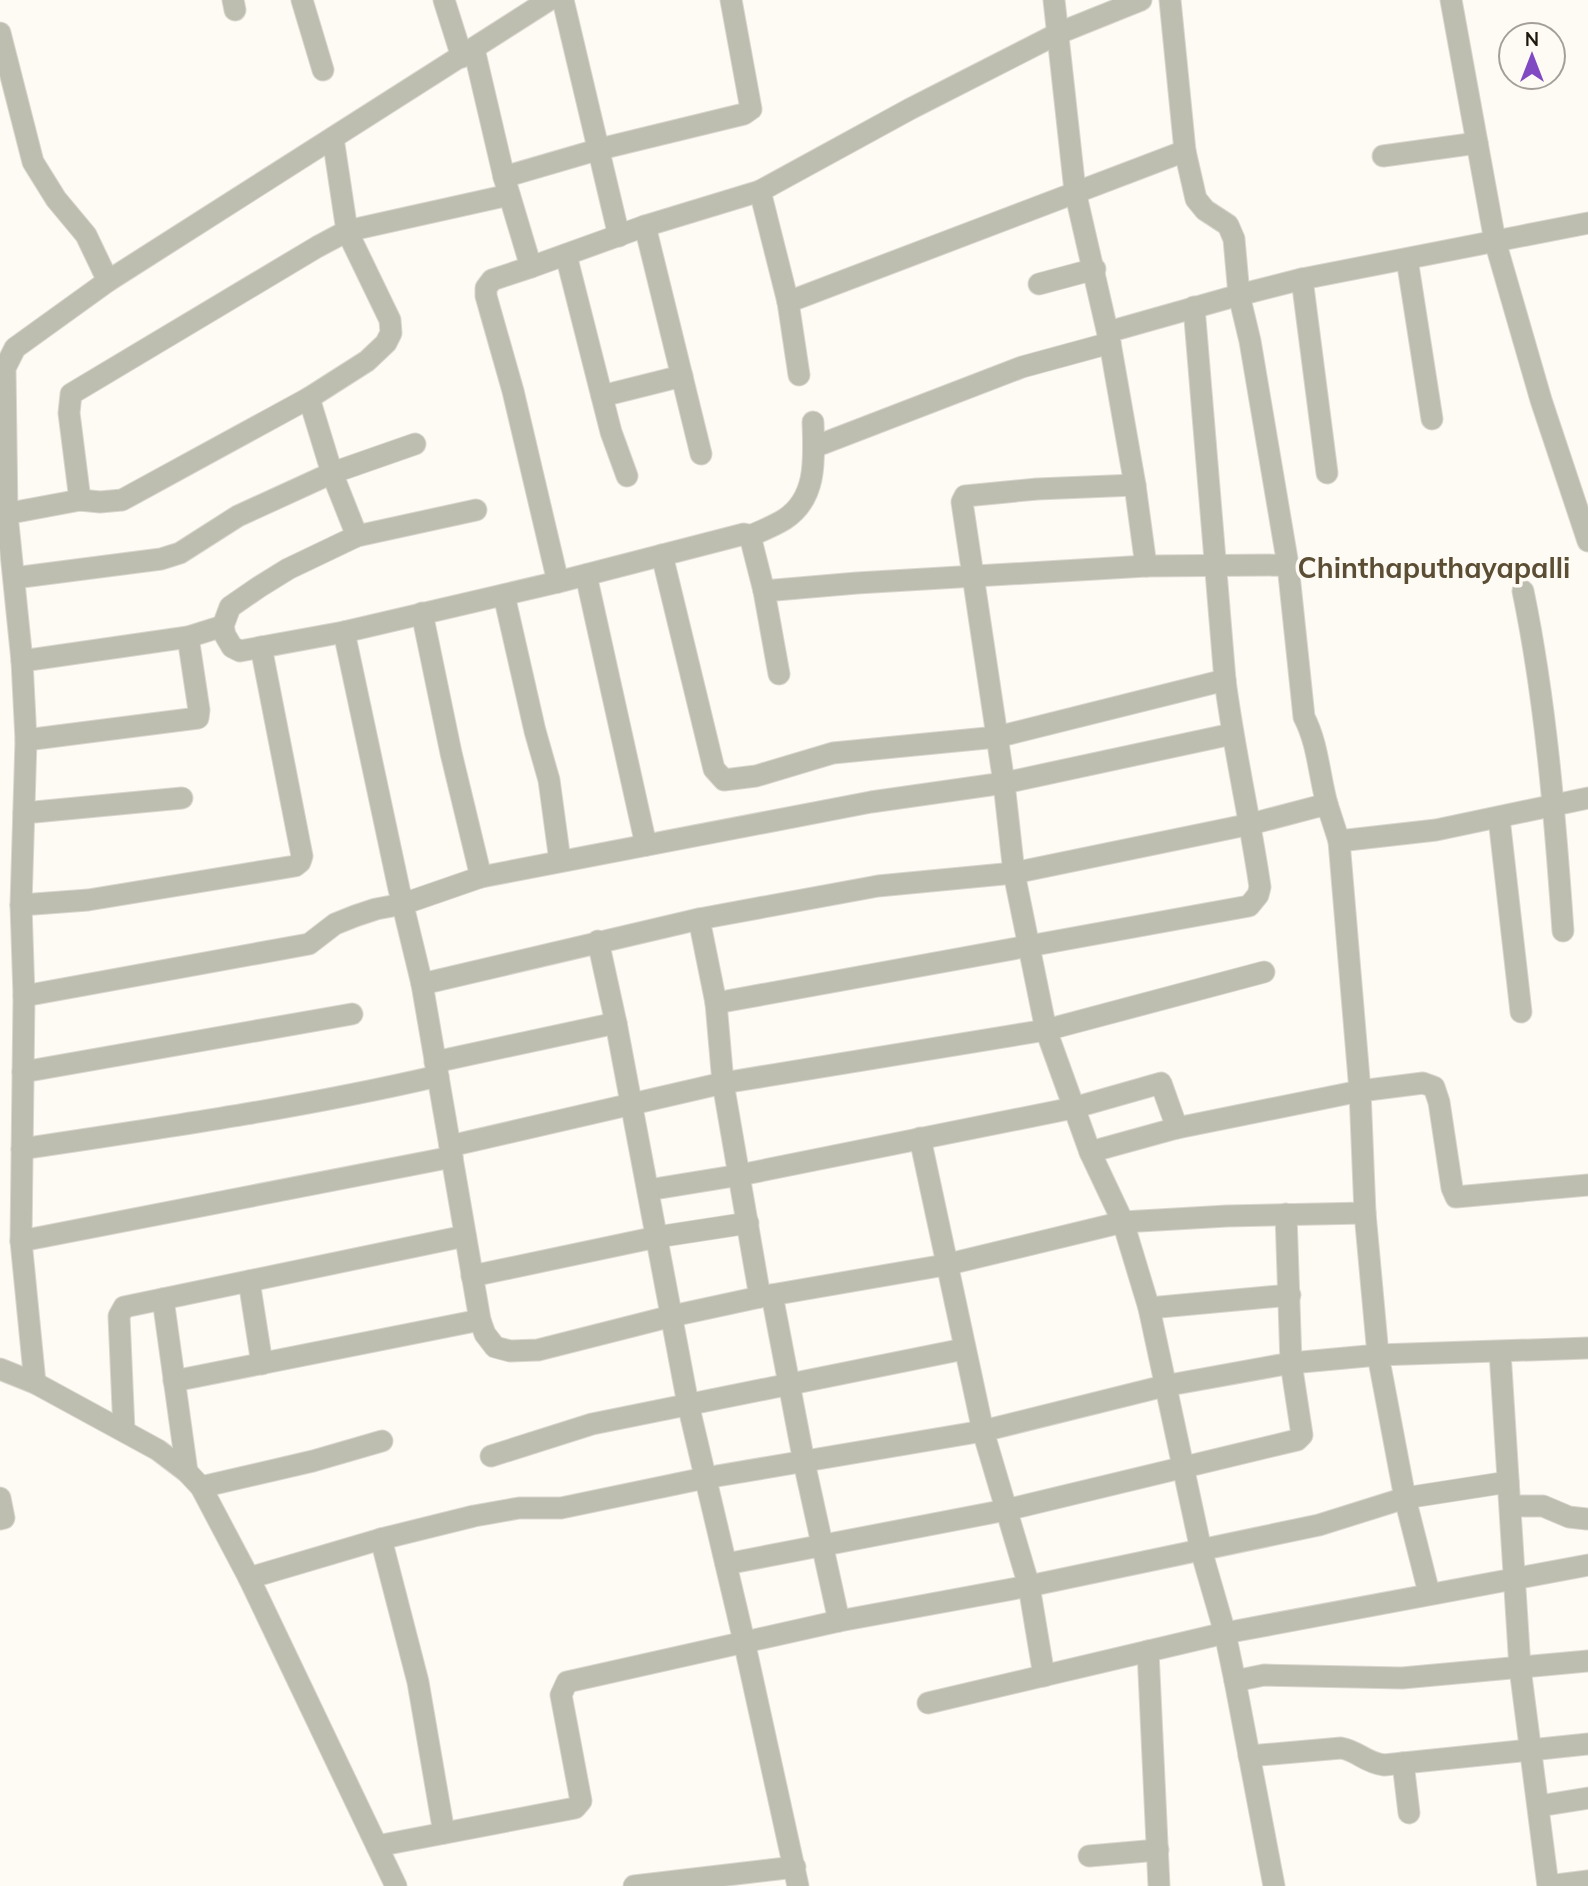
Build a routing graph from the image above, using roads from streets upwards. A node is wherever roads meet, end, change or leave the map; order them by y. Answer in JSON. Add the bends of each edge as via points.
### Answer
{"nodes":[{"id":1,"x":302,"y":0,"type":"edge"},
{"id":2,"x":444,"y":0,"type":"edge"},
{"id":3,"x":549,"y":0,"type":"edge"},
{"id":4,"x":564,"y":0,"type":"edge"},
{"id":5,"x":731,"y":0,"type":"edge"},
{"id":6,"x":1054,"y":0,"type":"edge"},
{"id":7,"x":1141,"y":0,"type":"edge"},
{"id":8,"x":1170,"y":0,"type":"edge"},
{"id":9,"x":1451,"y":0,"type":"edge"},
{"id":10,"x":0,"y":33,"type":"edge"},
{"id":11,"x":1059,"y":33,"type":"junction"},
{"id":12,"x":468,"y":53,"type":"junction"},
{"id":13,"x":323,"y":70,"type":"dead end"},
{"id":14,"x":333,"y":138,"type":"junction"},
{"id":15,"x":1477,"y":143,"type":"junction"},
{"id":16,"x":600,"y":149,"type":"junction"},
{"id":17,"x":1185,"y":151,"type":"junction"},
{"id":18,"x":1383,"y":156,"type":"dead end"},
{"id":19,"x":507,"y":186,"type":"junction"},
{"id":20,"x":760,"y":191,"type":"junction"},
{"id":21,"x":1075,"y":191,"type":"junction"},
{"id":22,"x":645,"y":226,"type":"junction"},
{"id":23,"x":1586,"y":230,"type":"edge"},
{"id":24,"x":347,"y":231,"type":"junction"},
{"id":25,"x":618,"y":236,"type":"junction"},
{"id":26,"x":1495,"y":241,"type":"junction"},
{"id":27,"x":566,"y":255,"type":"junction"},
{"id":28,"x":1407,"y":259,"type":"junction"},
{"id":29,"x":531,"y":267,"type":"junction"},
{"id":30,"x":1095,"y":269,"type":"junction"},
{"id":31,"x":1302,"y":279,"type":"junction"},
{"id":32,"x":108,"y":281,"type":"junction"},
{"id":33,"x":1039,"y":284,"type":"dead end"},
{"id":34,"x":1239,"y":295,"type":"junction"},
{"id":35,"x":788,"y":302,"type":"junction"},
{"id":36,"x":1194,"y":307,"type":"junction"},
{"id":37,"x":1109,"y":337,"type":"junction"},
{"id":38,"x":799,"y":375,"type":"dead end"},
{"id":39,"x":682,"y":376,"type":"junction"},
{"id":40,"x":602,"y":396,"type":"junction"},
{"id":41,"x":309,"y":398,"type":"junction"},
{"id":42,"x":1432,"y":419,"type":"dead end"},
{"id":43,"x":813,"y":422,"type":"dead end"},
{"id":44,"x":415,"y":444,"type":"dead end"},
{"id":45,"x":814,"y":447,"type":"junction"},
{"id":46,"x":701,"y":454,"type":"dead end"},
{"id":47,"x":332,"y":473,"type":"junction"},
{"id":48,"x":1327,"y":473,"type":"dead end"},
{"id":49,"x":626,"y":476,"type":"dead end"},
{"id":50,"x":1135,"y":485,"type":"junction"},
{"id":51,"x":80,"y":500,"type":"junction"},
{"id":52,"x":476,"y":510,"type":"dead end"},
{"id":53,"x":4,"y":514,"type":"edge"},
{"id":54,"x":357,"y":536,"type":"junction"},
{"id":55,"x":750,"y":537,"type":"junction"},
{"id":56,"x":1588,"y":541,"type":"edge"},
{"id":57,"x":662,"y":555,"type":"junction"},
{"id":58,"x":1288,"y":565,"type":"junction"},
{"id":59,"x":1146,"y":566,"type":"junction"},
{"id":60,"x":1217,"y":566,"type":"junction"},
{"id":61,"x":586,"y":575,"type":"junction"},
{"id":62,"x":972,"y":576,"type":"junction"},
{"id":63,"x":14,"y":579,"type":"junction"},
{"id":64,"x":558,"y":582,"type":"junction"},
{"id":65,"x":764,"y":591,"type":"junction"},
{"id":66,"x":1523,"y":591,"type":"dead end"},
{"id":67,"x":504,"y":595,"type":"junction"},
{"id":68,"x":422,"y":613,"type":"junction"},
{"id":69,"x":223,"y":626,"type":"junction"},
{"id":70,"x":344,"y":632,"type":"junction"},
{"id":71,"x":188,"y":637,"type":"junction"},
{"id":72,"x":261,"y":647,"type":"junction"},
{"id":73,"x":22,"y":661,"type":"junction"},
{"id":74,"x":779,"y":674,"type":"dead end"},
{"id":75,"x":1225,"y":680,"type":"junction"},
{"id":76,"x":1232,"y":734,"type":"junction"},
{"id":77,"x":997,"y":737,"type":"junction"},
{"id":78,"x":26,"y":740,"type":"junction"},
{"id":79,"x":1004,"y":783,"type":"junction"},
{"id":80,"x":182,"y":798,"type":"dead end"},
{"id":81,"x":1588,"y":798,"type":"edge"},
{"id":82,"x":1327,"y":804,"type":"junction"},
{"id":83,"x":1554,"y":807,"type":"junction"},
{"id":84,"x":24,"y":813,"type":"junction"},
{"id":85,"x":1499,"y":818,"type":"junction"},
{"id":86,"x":1251,"y":824,"type":"junction"},
{"id":87,"x":1339,"y":841,"type":"junction"},
{"id":88,"x":646,"y":845,"type":"junction"},
{"id":89,"x":560,"y":861,"type":"junction"},
{"id":90,"x":1014,"y":873,"type":"junction"},
{"id":91,"x":481,"y":877,"type":"junction"},
{"id":92,"x":403,"y":904,"type":"junction"},
{"id":93,"x":21,"y":905,"type":"junction"},
{"id":94,"x":699,"y":919,"type":"junction"},
{"id":95,"x":1563,"y":931,"type":"dead end"},
{"id":96,"x":598,"y":941,"type":"junction"},
{"id":97,"x":1028,"y":946,"type":"junction"},
{"id":98,"x":1264,"y":972,"type":"dead end"},
{"id":99,"x":422,"y":984,"type":"junction"},
{"id":100,"x":24,"y":996,"type":"junction"},
{"id":101,"x":716,"y":1003,"type":"junction"},
{"id":102,"x":1521,"y":1012,"type":"dead end"},
{"id":103,"x":352,"y":1014,"type":"dead end"},
{"id":104,"x":616,"y":1023,"type":"junction"},
{"id":105,"x":1046,"y":1030,"type":"junction"},
{"id":106,"x":436,"y":1069,"type":"junction"},
{"id":107,"x":23,"y":1072,"type":"junction"},
{"id":108,"x":723,"y":1083,"type":"junction"},
{"id":109,"x":1360,"y":1091,"type":"junction"},
{"id":110,"x":631,"y":1105,"type":"junction"},
{"id":111,"x":1073,"y":1108,"type":"junction"},
{"id":112,"x":1177,"y":1128,"type":"junction"},
{"id":113,"x":920,"y":1138,"type":"junction"},
{"id":114,"x":22,"y":1149,"type":"junction"},
{"id":115,"x":451,"y":1151,"type":"junction"},
{"id":116,"x":1090,"y":1152,"type":"junction"},
{"id":117,"x":740,"y":1175,"type":"junction"},
{"id":118,"x":1588,"y":1185,"type":"edge"},
{"id":119,"x":648,"y":1190,"type":"junction"},
{"id":120,"x":1365,"y":1213,"type":"junction"},
{"id":121,"x":1286,"y":1214,"type":"junction"},
{"id":122,"x":1123,"y":1222,"type":"junction"},
{"id":123,"x":748,"y":1223,"type":"junction"},
{"id":124,"x":465,"y":1236,"type":"junction"},
{"id":125,"x":657,"y":1237,"type":"junction"},
{"id":126,"x":21,"y":1241,"type":"junction"},
{"id":127,"x":945,"y":1265,"type":"junction"},
{"id":128,"x":472,"y":1276,"type":"junction"},
{"id":129,"x":249,"y":1281,"type":"junction"},
{"id":130,"x":1290,"y":1295,"type":"junction"},
{"id":131,"x":766,"y":1296,"type":"junction"},
{"id":132,"x":163,"y":1299,"type":"junction"},
{"id":133,"x":1149,"y":1308,"type":"junction"},
{"id":134,"x":672,"y":1316,"type":"junction"},
{"id":135,"x":480,"y":1320,"type":"junction"},
{"id":136,"x":1588,"y":1348,"type":"edge"},
{"id":137,"x":964,"y":1349,"type":"junction"},
{"id":138,"x":1500,"y":1352,"type":"junction"},
{"id":139,"x":1378,"y":1355,"type":"junction"},
{"id":140,"x":1292,"y":1363,"type":"junction"},
{"id":141,"x":262,"y":1364,"type":"junction"},
{"id":142,"x":0,"y":1368,"type":"edge"},
{"id":143,"x":174,"y":1381,"type":"junction"},
{"id":144,"x":35,"y":1382,"type":"junction"},
{"id":145,"x":789,"y":1385,"type":"junction"},
{"id":146,"x":1164,"y":1387,"type":"junction"},
{"id":147,"x":688,"y":1404,"type":"junction"},
{"id":148,"x":124,"y":1432,"type":"junction"},
{"id":149,"x":983,"y":1432,"type":"junction"},
{"id":150,"x":382,"y":1441,"type":"dead end"},
{"id":151,"x":491,"y":1455,"type":"dead end"},
{"id":152,"x":804,"y":1462,"type":"junction"},
{"id":153,"x":1182,"y":1467,"type":"junction"},
{"id":154,"x":705,"y":1478,"type":"junction"},
{"id":155,"x":194,"y":1479,"type":"junction"},
{"id":156,"x":1508,"y":1482,"type":"junction"},
{"id":157,"x":1405,"y":1498,"type":"junction"},
{"id":158,"x":0,"y":1499,"type":"edge"},
{"id":159,"x":1511,"y":1506,"type":"junction"},
{"id":160,"x":1006,"y":1510,"type":"junction"},
{"id":161,"x":1587,"y":1519,"type":"edge"},
{"id":162,"x":0,"y":1520,"type":"edge"},
{"id":163,"x":381,"y":1539,"type":"junction"},
{"id":164,"x":822,"y":1544,"type":"junction"},
{"id":165,"x":1201,"y":1550,"type":"junction"},
{"id":166,"x":726,"y":1564,"type":"junction"},
{"id":167,"x":1588,"y":1565,"type":"edge"},
{"id":168,"x":249,"y":1578,"type":"junction"},
{"id":169,"x":1514,"y":1579,"type":"junction"},
{"id":170,"x":1029,"y":1586,"type":"junction"},
{"id":171,"x":1429,"y":1593,"type":"junction"},
{"id":172,"x":838,"y":1621,"type":"junction"},
{"id":173,"x":1225,"y":1633,"type":"junction"},
{"id":174,"x":744,"y":1641,"type":"junction"},
{"id":175,"x":1148,"y":1651,"type":"junction"},
{"id":176,"x":1588,"y":1661,"type":"edge"},
{"id":177,"x":1520,"y":1668,"type":"junction"},
{"id":178,"x":1044,"y":1676,"type":"junction"},
{"id":179,"x":1235,"y":1681,"type":"junction"},
{"id":180,"x":928,"y":1703,"type":"dead end"},
{"id":181,"x":1588,"y":1744,"type":"edge"},
{"id":182,"x":1532,"y":1751,"type":"junction"},
{"id":183,"x":1250,"y":1756,"type":"junction"},
{"id":184,"x":1403,"y":1763,"type":"junction"},
{"id":185,"x":1588,"y":1798,"type":"edge"},
{"id":186,"x":1539,"y":1806,"type":"junction"},
{"id":187,"x":1409,"y":1813,"type":"dead end"},
{"id":188,"x":444,"y":1833,"type":"junction"},
{"id":189,"x":377,"y":1846,"type":"junction"},
{"id":190,"x":1158,"y":1850,"type":"junction"},
{"id":191,"x":1089,"y":1856,"type":"dead end"},
{"id":192,"x":797,"y":1876,"type":"edge"},
{"id":193,"x":1588,"y":1881,"type":"edge"},
{"id":194,"x":396,"y":1886,"type":"edge"},
{"id":195,"x":634,"y":1886,"type":"edge"},
{"id":196,"x":1159,"y":1886,"type":"edge"},
{"id":197,"x":1274,"y":1886,"type":"edge"}],
"edges":[{"from":1,"to":13,"type":"street"},
{"from":2,"to":12,"type":"street"},
{"from":3,"to":12,"type":"street"},
{"from":4,"to":16,"type":"street"},
{"from":5,"to":16,"type":"street","via":[[751,109]]},
{"from":6,"to":11,"type":"street"},
{"from":7,"to":11,"type":"street"},
{"from":8,"to":17,"type":"street"},
{"from":9,"to":15,"type":"street"},
{"from":10,"to":32,"type":"street","via":[[33,162],[86,235]]},
{"from":11,"to":20,"type":"street"},
{"from":11,"to":21,"type":"street"},
{"from":12,"to":14,"type":"street"},
{"from":12,"to":19,"type":"street"},
{"from":14,"to":24,"type":"street"},
{"from":14,"to":32,"type":"street"},
{"from":15,"to":18,"type":"street"},
{"from":15,"to":26,"type":"street"},
{"from":16,"to":19,"type":"street"},
{"from":16,"to":25,"type":"street"},
{"from":17,"to":21,"type":"street"},
{"from":17,"to":34,"type":"street","via":[[1196,199],[1228,225],[1234,239]]},
{"from":19,"to":24,"type":"street"},
{"from":19,"to":29,"type":"street"},
{"from":20,"to":22,"type":"street"},
{"from":20,"to":35,"type":"street"},
{"from":21,"to":30,"type":"street"},
{"from":21,"to":35,"type":"street"},
{"from":22,"to":25,"type":"street"},
{"from":22,"to":39,"type":"street"},
{"from":23,"to":26,"type":"street"},
{"from":24,"to":41,"type":"street","via":[[390,320],[391,333],[367,361]]},
{"from":24,"to":51,"type":"street","via":[[71,394],[69,413]]},
{"from":25,"to":27,"type":"street"},
{"from":26,"to":28,"type":"street"},
{"from":26,"to":56,"type":"street"},
{"from":27,"to":29,"type":"street"},
{"from":27,"to":40,"type":"street"},
{"from":28,"to":31,"type":"street"},
{"from":28,"to":42,"type":"street"},
{"from":29,"to":64,"type":"street","via":[[492,280],[486,296]]},
{"from":30,"to":33,"type":"street"},
{"from":30,"to":37,"type":"street"},
{"from":31,"to":34,"type":"street"},
{"from":31,"to":48,"type":"street"},
{"from":32,"to":53,"type":"street","via":[[15,348],[5,368]]},
{"from":34,"to":36,"type":"street"},
{"from":34,"to":58,"type":"street"},
{"from":35,"to":38,"type":"street"},
{"from":36,"to":37,"type":"street"},
{"from":36,"to":60,"type":"street"},
{"from":37,"to":45,"type":"street"},
{"from":37,"to":50,"type":"street"},
{"from":39,"to":40,"type":"street"},
{"from":39,"to":46,"type":"street"},
{"from":40,"to":49,"type":"street"},
{"from":41,"to":47,"type":"street"},
{"from":41,"to":51,"type":"street","via":[[122,500]]},
{"from":43,"to":45,"type":"street"},
{"from":44,"to":47,"type":"street"},
{"from":45,"to":55,"type":"street","via":[[805,499],[787,518]]},
{"from":47,"to":54,"type":"street"},
{"from":47,"to":63,"type":"street","via":[[238,516],[180,553]]},
{"from":50,"to":59,"type":"street"},
{"from":50,"to":62,"type":"street","via":[[965,496],[962,502]]},
{"from":51,"to":53,"type":"street"},
{"from":52,"to":54,"type":"street"},
{"from":53,"to":63,"type":"street"},
{"from":54,"to":69,"type":"street","via":[[258,587],[229,607]]},
{"from":55,"to":57,"type":"street","via":[[744,534]]},
{"from":55,"to":65,"type":"street"},
{"from":57,"to":61,"type":"street"},
{"from":57,"to":77,"type":"street","via":[[715,769],[724,780],[756,776],[833,753]]},
{"from":58,"to":60,"type":"street"},
{"from":58,"to":82,"type":"street","via":[[1304,718],[1314,737]]},
{"from":59,"to":60,"type":"street"},
{"from":59,"to":62,"type":"street"},
{"from":60,"to":75,"type":"street"},
{"from":61,"to":64,"type":"street"},
{"from":61,"to":88,"type":"street"},
{"from":62,"to":65,"type":"street"},
{"from":62,"to":77,"type":"street"},
{"from":63,"to":73,"type":"street"},
{"from":64,"to":67,"type":"street"},
{"from":65,"to":74,"type":"street"},
{"from":66,"to":83,"type":"street"},
{"from":67,"to":68,"type":"street"},
{"from":67,"to":89,"type":"street","via":[[549,780]]},
{"from":68,"to":70,"type":"street"},
{"from":68,"to":91,"type":"street"},
{"from":69,"to":71,"type":"street"},
{"from":69,"to":72,"type":"street","via":[[232,647],[240,651]]},
{"from":70,"to":72,"type":"street"},
{"from":70,"to":92,"type":"street"},
{"from":71,"to":73,"type":"street"},
{"from":71,"to":78,"type":"street","via":[[198,718]]},
{"from":72,"to":93,"type":"street","via":[[300,862],[88,900]]},
{"from":73,"to":78,"type":"street"},
{"from":75,"to":76,"type":"street"},
{"from":75,"to":77,"type":"street"},
{"from":76,"to":79,"type":"street"},
{"from":76,"to":86,"type":"street"},
{"from":77,"to":79,"type":"street"},
{"from":78,"to":84,"type":"street"},
{"from":79,"to":88,"type":"street","via":[[871,802]]},
{"from":79,"to":90,"type":"street"},
{"from":80,"to":84,"type":"street"},
{"from":81,"to":83,"type":"street"},
{"from":82,"to":86,"type":"street"},
{"from":82,"to":87,"type":"street"},
{"from":83,"to":85,"type":"street"},
{"from":83,"to":95,"type":"street"},
{"from":84,"to":93,"type":"street"},
{"from":85,"to":87,"type":"street"},
{"from":85,"to":102,"type":"street"},
{"from":86,"to":90,"type":"street"},
{"from":86,"to":97,"type":"street","via":[[1260,887],[1249,906]]},
{"from":87,"to":109,"type":"street"},
{"from":88,"to":89,"type":"street"},
{"from":89,"to":91,"type":"street"},
{"from":90,"to":94,"type":"street","via":[[878,886]]},
{"from":90,"to":97,"type":"street"},
{"from":91,"to":92,"type":"street"},
{"from":92,"to":99,"type":"street"},
{"from":92,"to":100,"type":"street","via":[[335,924],[309,944]]},
{"from":93,"to":100,"type":"street"},
{"from":94,"to":96,"type":"street"},
{"from":94,"to":101,"type":"street"},
{"from":96,"to":99,"type":"street"},
{"from":96,"to":104,"type":"street"},
{"from":97,"to":101,"type":"street"},
{"from":97,"to":105,"type":"street"},
{"from":98,"to":105,"type":"street"},
{"from":99,"to":106,"type":"street"},
{"from":100,"to":107,"type":"street"},
{"from":101,"to":108,"type":"street"},
{"from":103,"to":107,"type":"street"},
{"from":104,"to":106,"type":"street"},
{"from":104,"to":110,"type":"street"},
{"from":105,"to":108,"type":"street"},
{"from":105,"to":111,"type":"street"},
{"from":106,"to":114,"type":"street","via":[[367,1092]]},
{"from":106,"to":115,"type":"street"},
{"from":107,"to":114,"type":"street"},
{"from":108,"to":110,"type":"street"},
{"from":108,"to":117,"type":"street"},
{"from":109,"to":112,"type":"street"},
{"from":109,"to":118,"type":"street","via":[[1423,1083],[1434,1087],[1456,1197]]},
{"from":109,"to":120,"type":"street"},
{"from":110,"to":115,"type":"street"},
{"from":110,"to":119,"type":"street"},
{"from":111,"to":112,"type":"street","via":[[1161,1083]]},
{"from":111,"to":113,"type":"street"},
{"from":111,"to":116,"type":"street"},
{"from":112,"to":116,"type":"street"},
{"from":113,"to":117,"type":"street"},
{"from":113,"to":127,"type":"street"},
{"from":114,"to":126,"type":"street"},
{"from":115,"to":124,"type":"street"},
{"from":115,"to":126,"type":"street"},
{"from":116,"to":122,"type":"street"},
{"from":117,"to":119,"type":"street"},
{"from":117,"to":123,"type":"street"},
{"from":119,"to":125,"type":"street"},
{"from":120,"to":121,"type":"street"},
{"from":120,"to":139,"type":"street"},
{"from":121,"to":122,"type":"street"},
{"from":121,"to":130,"type":"street"},
{"from":122,"to":127,"type":"street"},
{"from":122,"to":133,"type":"street"},
{"from":123,"to":125,"type":"street"},
{"from":123,"to":131,"type":"street"},
{"from":124,"to":128,"type":"street"},
{"from":124,"to":129,"type":"street"},
{"from":125,"to":128,"type":"street"},
{"from":125,"to":134,"type":"street"},
{"from":126,"to":144,"type":"street"},
{"from":127,"to":131,"type":"street"},
{"from":127,"to":137,"type":"street"},
{"from":128,"to":135,"type":"street"},
{"from":129,"to":132,"type":"street"},
{"from":129,"to":141,"type":"street"},
{"from":130,"to":133,"type":"street"},
{"from":130,"to":140,"type":"street"},
{"from":131,"to":134,"type":"street"},
{"from":131,"to":145,"type":"street"},
{"from":132,"to":143,"type":"street"},
{"from":132,"to":148,"type":"street","via":[[120,1311]]},
{"from":133,"to":146,"type":"street"},
{"from":134,"to":135,"type":"street","via":[[538,1350],[510,1351],[495,1347]]},
{"from":134,"to":147,"type":"street"},
{"from":135,"to":141,"type":"street"},
{"from":136,"to":138,"type":"street"},
{"from":137,"to":145,"type":"street"},
{"from":137,"to":149,"type":"street"},
{"from":138,"to":139,"type":"street"},
{"from":138,"to":156,"type":"street"},
{"from":139,"to":140,"type":"street"},
{"from":139,"to":157,"type":"street"},
{"from":140,"to":146,"type":"street"},
{"from":140,"to":153,"type":"street","via":[[1301,1435],[1297,1440]]},
{"from":141,"to":143,"type":"street"},
{"from":142,"to":144,"type":"street"},
{"from":143,"to":155,"type":"street"},
{"from":144,"to":148,"type":"street"},
{"from":145,"to":147,"type":"street"},
{"from":145,"to":152,"type":"street"},
{"from":146,"to":149,"type":"street"},
{"from":146,"to":153,"type":"street"},
{"from":147,"to":151,"type":"street","via":[[593,1424]]},
{"from":147,"to":154,"type":"street"},
{"from":148,"to":155,"type":"street","via":[[158,1450]]},
{"from":149,"to":152,"type":"street"},
{"from":149,"to":160,"type":"street"},
{"from":150,"to":155,"type":"street","via":[[313,1461]]},
{"from":152,"to":154,"type":"street"},
{"from":152,"to":164,"type":"street"},
{"from":153,"to":160,"type":"street"},
{"from":153,"to":165,"type":"street"},
{"from":154,"to":163,"type":"street","via":[[561,1508],[519,1507]]},
{"from":154,"to":166,"type":"street"},
{"from":155,"to":168,"type":"street"},
{"from":156,"to":157,"type":"street"},
{"from":156,"to":159,"type":"street"},
{"from":157,"to":165,"type":"street","via":[[1319,1525]]},
{"from":157,"to":171,"type":"street"},
{"from":158,"to":162,"type":"street","via":[[4,1518]]},
{"from":159,"to":161,"type":"street","via":[[1544,1506]]},
{"from":159,"to":169,"type":"street"},
{"from":160,"to":164,"type":"street"},
{"from":160,"to":170,"type":"street"},
{"from":163,"to":168,"type":"street"},
{"from":163,"to":188,"type":"street","via":[[418,1682]]},
{"from":164,"to":166,"type":"street"},
{"from":164,"to":172,"type":"street"},
{"from":165,"to":170,"type":"street"},
{"from":165,"to":173,"type":"street"},
{"from":166,"to":174,"type":"street"},
{"from":167,"to":169,"type":"street"},
{"from":168,"to":189,"type":"street"},
{"from":169,"to":171,"type":"street"},
{"from":169,"to":177,"type":"street"},
{"from":170,"to":172,"type":"street"},
{"from":170,"to":178,"type":"street"},
{"from":171,"to":173,"type":"street"},
{"from":172,"to":174,"type":"street"},
{"from":173,"to":175,"type":"street"},
{"from":173,"to":179,"type":"street"},
{"from":174,"to":188,"type":"street","via":[[567,1682],[561,1695],[581,1801],[575,1808]]},
{"from":174,"to":192,"type":"street"},
{"from":175,"to":178,"type":"street"},
{"from":175,"to":190,"type":"street"},
{"from":176,"to":177,"type":"street"},
{"from":177,"to":179,"type":"street","via":[[1402,1678],[1264,1675]]},
{"from":177,"to":182,"type":"street"},
{"from":178,"to":180,"type":"street"},
{"from":179,"to":183,"type":"street"},
{"from":181,"to":182,"type":"street"},
{"from":182,"to":184,"type":"street"},
{"from":182,"to":186,"type":"street"},
{"from":183,"to":184,"type":"street","via":[[1341,1748],[1371,1764]]},
{"from":183,"to":197,"type":"street"},
{"from":184,"to":187,"type":"street"},
{"from":185,"to":186,"type":"street"},
{"from":186,"to":193,"type":"street","via":[[1548,1886]]},
{"from":188,"to":189,"type":"street"},
{"from":189,"to":194,"type":"street"},
{"from":190,"to":191,"type":"street"},
{"from":190,"to":196,"type":"street"},
{"from":192,"to":195,"type":"street"}]}
